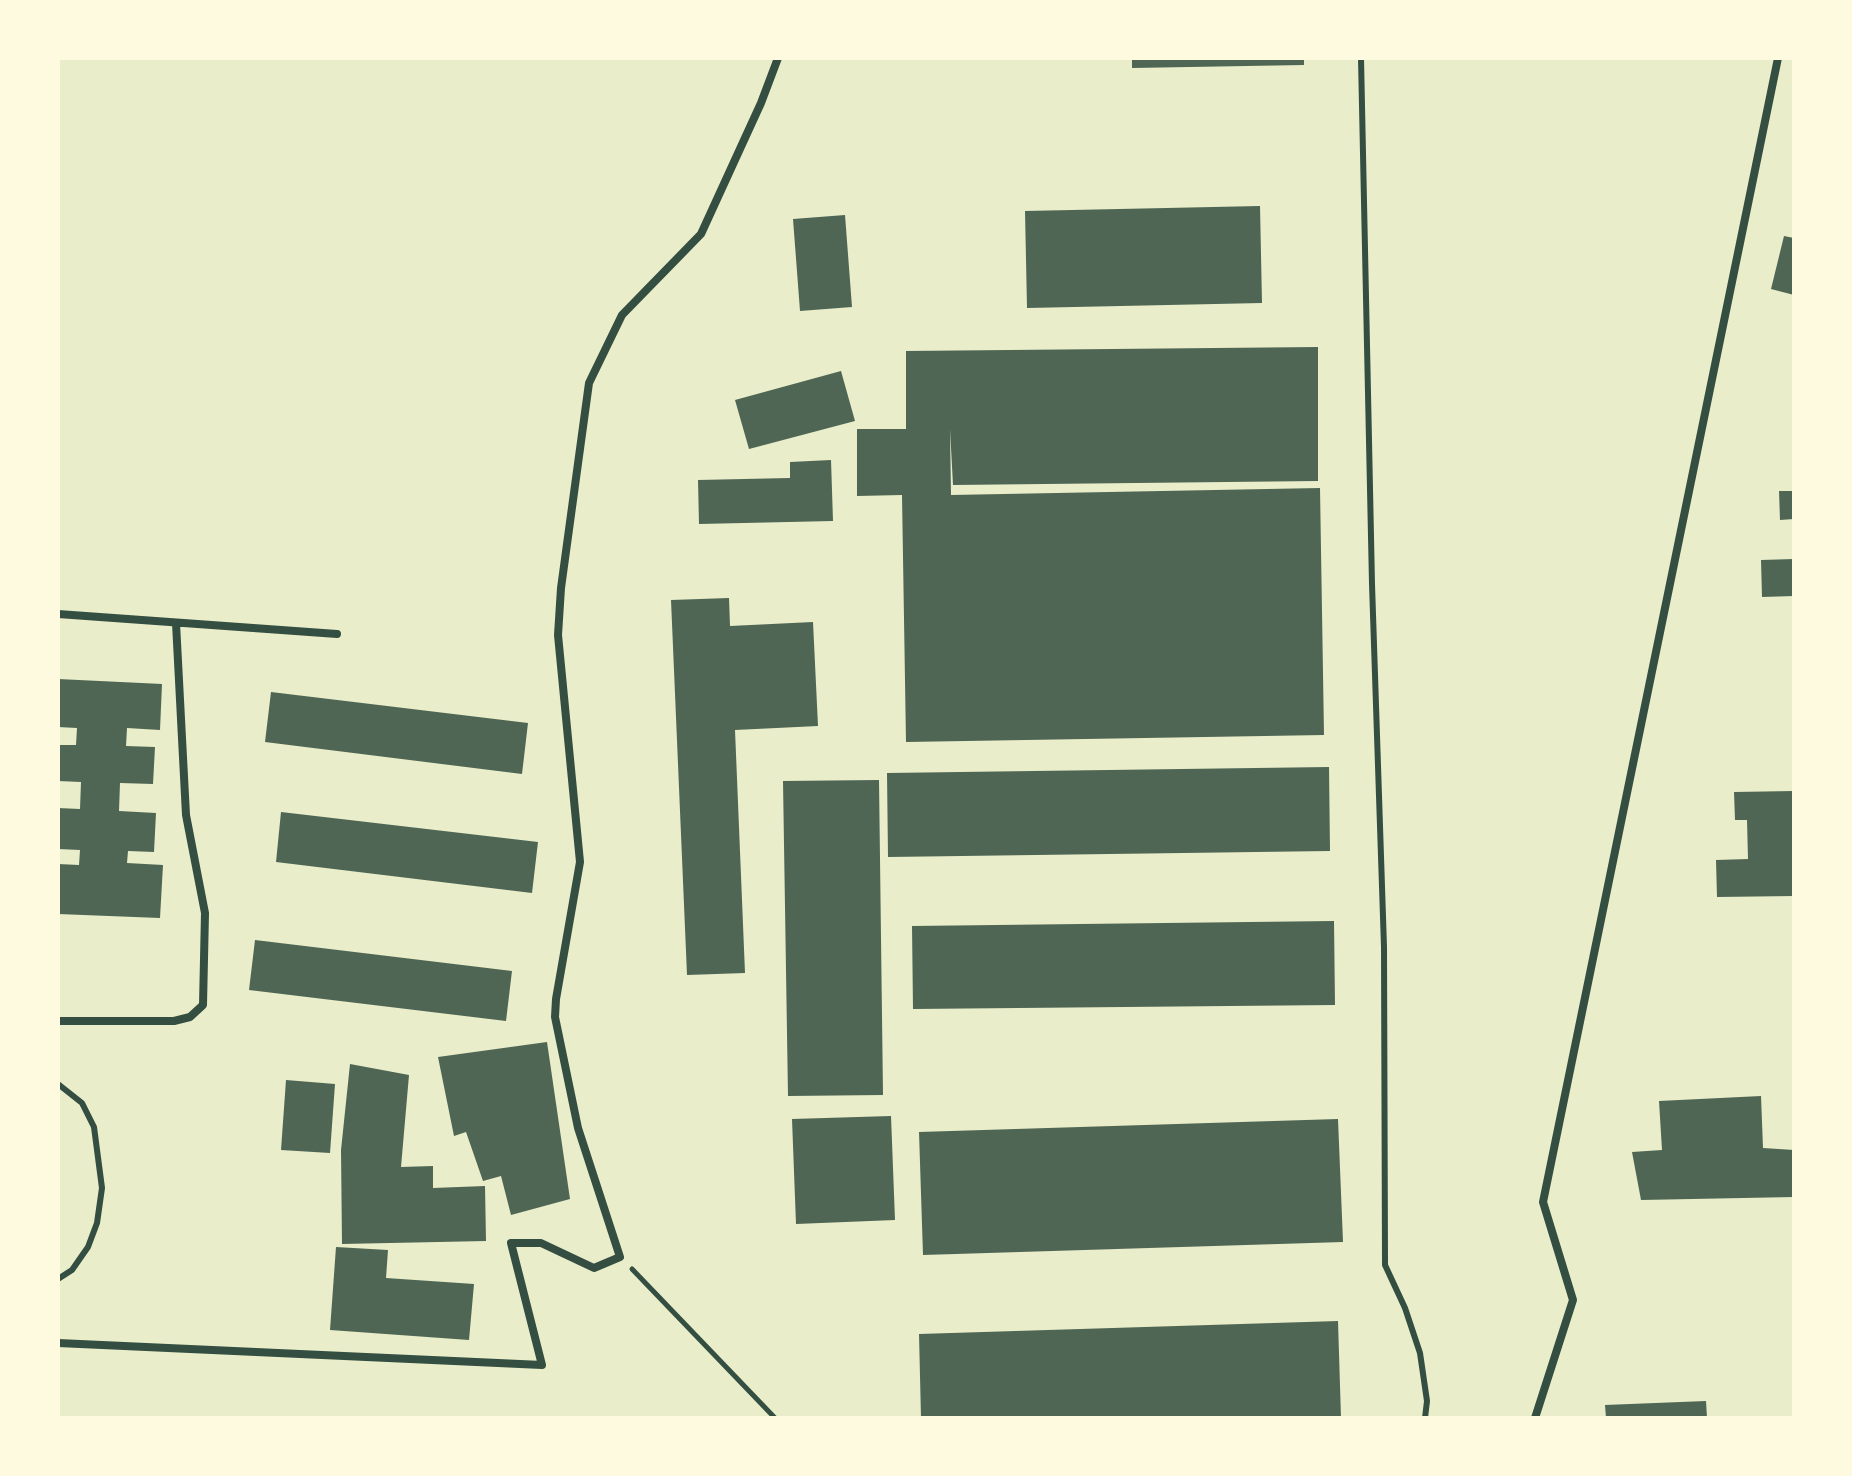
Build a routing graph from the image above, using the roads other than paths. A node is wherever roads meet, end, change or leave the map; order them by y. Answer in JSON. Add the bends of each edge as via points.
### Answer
{"nodes":[{"id":1,"x":778,"y":58,"type":"edge"},
{"id":2,"x":1361,"y":58,"type":"edge"},
{"id":3,"x":1778,"y":58,"type":"edge"},
{"id":4,"x":58,"y":614,"type":"edge"},
{"id":5,"x":176,"y":623,"type":"junction"},
{"id":6,"x":337,"y":634,"type":"dead end"},
{"id":7,"x":58,"y":1021,"type":"edge"},
{"id":8,"x":58,"y":1084,"type":"edge"},
{"id":9,"x":58,"y":1279,"type":"edge"},
{"id":10,"x":58,"y":1343,"type":"edge"},
{"id":11,"x":1425,"y":1418,"type":"edge"},
{"id":12,"x":1535,"y":1418,"type":"edge"}],
"edges":[{"from":1,"to":10,"type":"street","via":[[701,234],[622,315],[589,383],[561,588],[558,635],[580,862],[555,1017],[578,1128],[620,1257],[594,1268],[541,1243],[511,1243],[542,1365]]},
{"from":2,"to":11,"type":"lane","via":[[1384,947],[1385,1265],[1420,1353]]},
{"from":3,"to":12,"type":"street","via":[[1543,1202],[1573,1300]]},
{"from":4,"to":5,"type":"street"},
{"from":5,"to":6,"type":"street"},
{"from":5,"to":7,"type":"street","via":[[186,815],[205,913],[203,1005],[190,1017],[174,1021]]},
{"from":8,"to":9,"type":"lane","via":[[82,1103],[94,1127],[102,1188],[88,1247],[72,1270]]}]}
